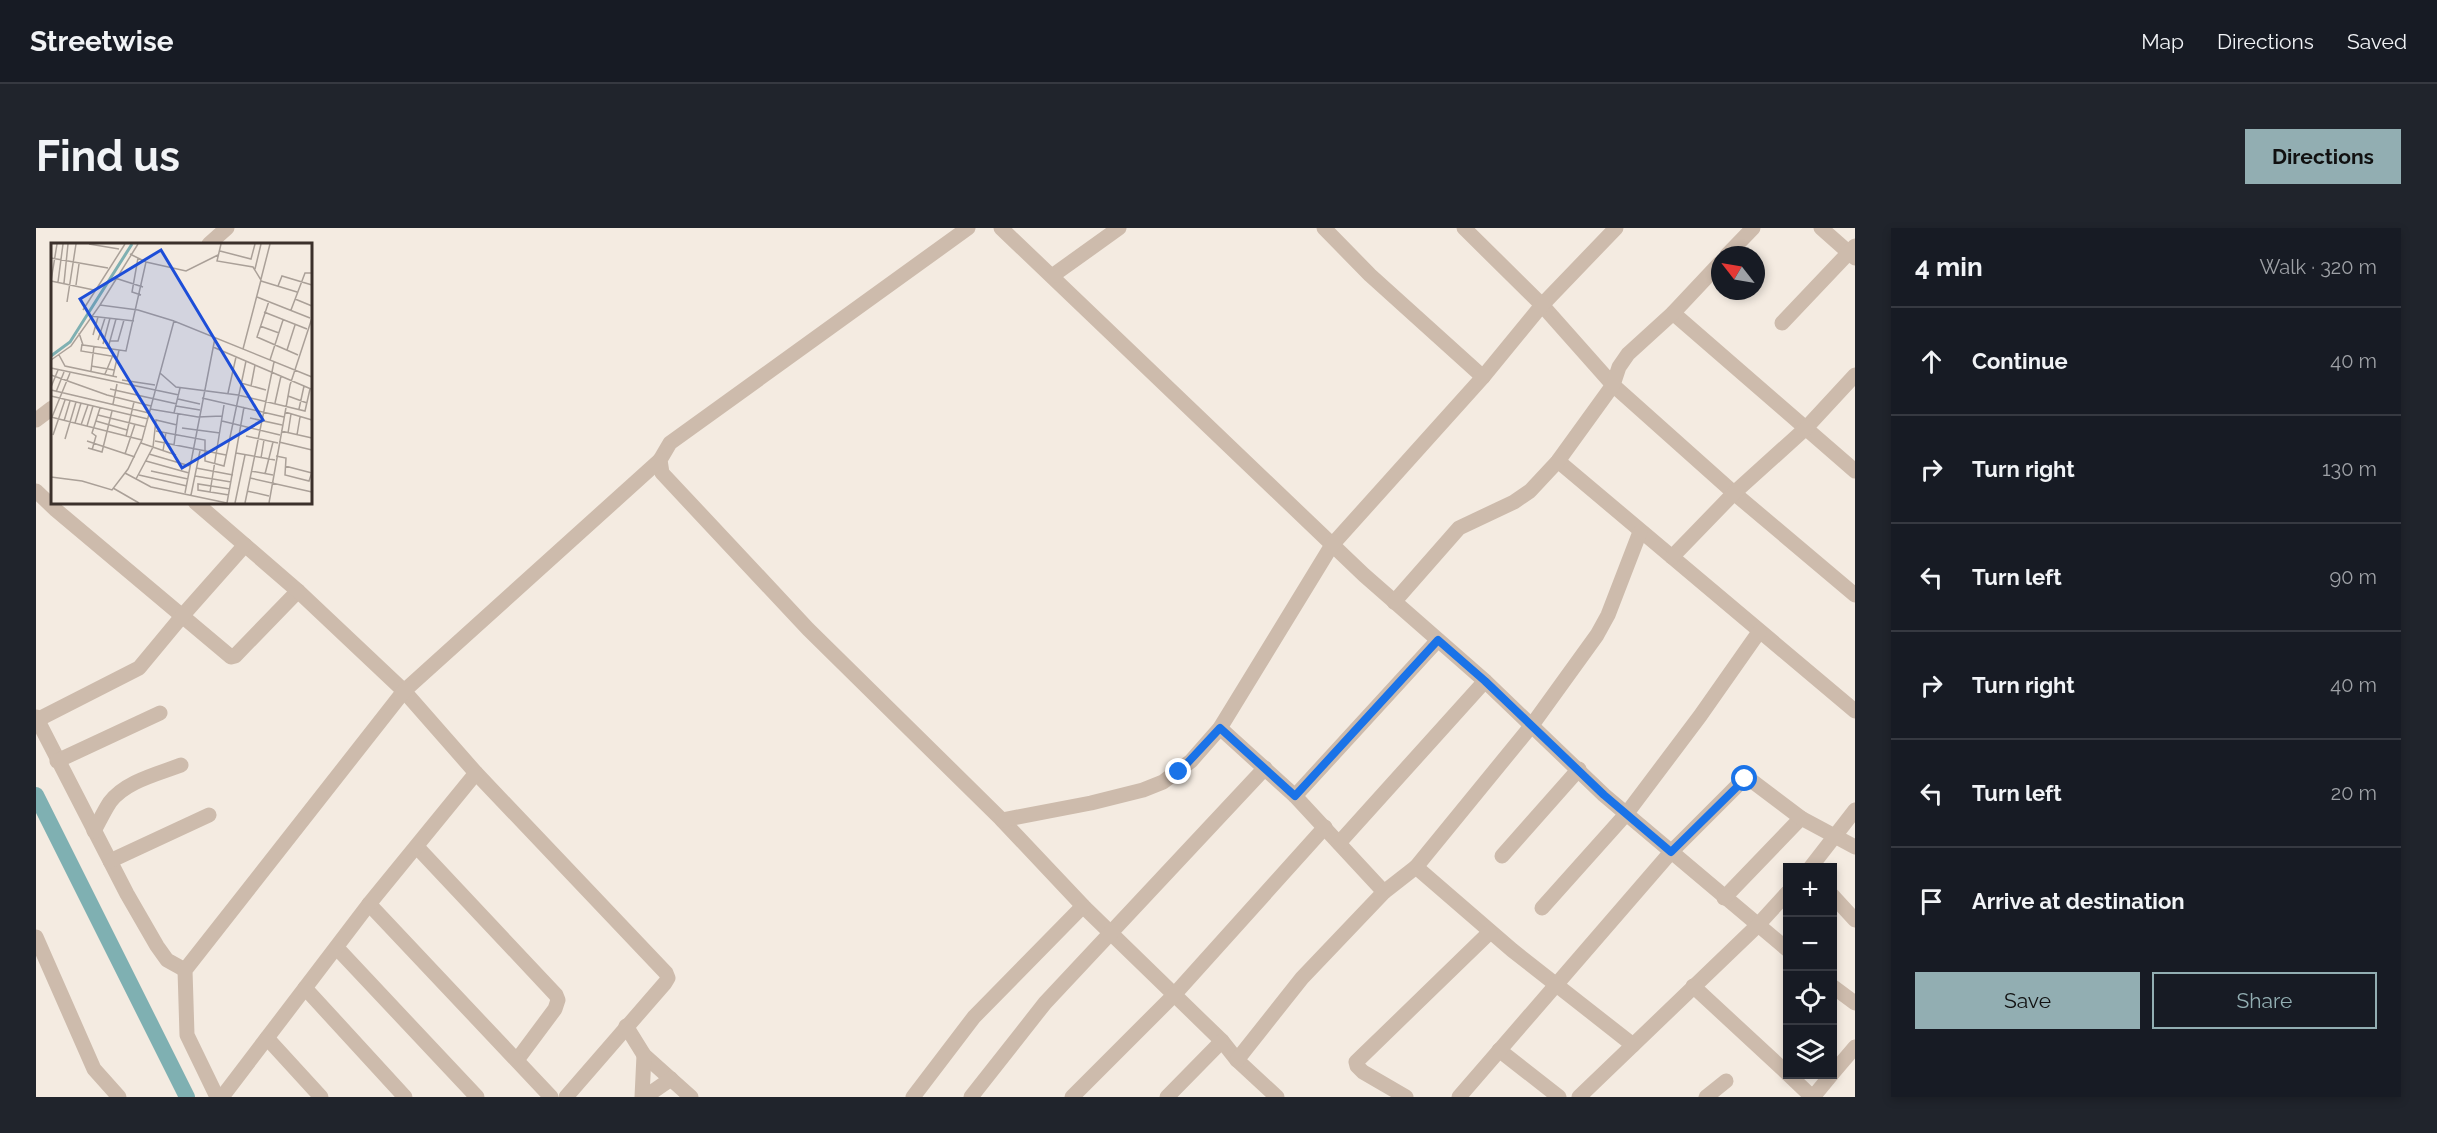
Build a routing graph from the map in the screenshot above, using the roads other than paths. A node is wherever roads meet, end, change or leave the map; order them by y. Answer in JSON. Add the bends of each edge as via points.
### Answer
{"nodes":[{"id":1,"x":227,"y":228,"type":"edge"},
{"id":2,"x":968,"y":228,"type":"edge"},
{"id":3,"x":1001,"y":228,"type":"edge"},
{"id":4,"x":1119,"y":228,"type":"edge"},
{"id":5,"x":1324,"y":228,"type":"edge"},
{"id":6,"x":1464,"y":228,"type":"edge"},
{"id":7,"x":1616,"y":228,"type":"edge"},
{"id":8,"x":1753,"y":228,"type":"edge"},
{"id":9,"x":1821,"y":228,"type":"edge"},
{"id":10,"x":210,"y":243,"type":"edge"},
{"id":11,"x":1736,"y":246,"type":"edge"},
{"id":12,"x":1853,"y":252,"type":"edge"},
{"id":13,"x":1711,"y":272,"type":"edge"},
{"id":14,"x":1052,"y":276,"type":"junction"},
{"id":15,"x":1542,"y":305,"type":"junction"},
{"id":16,"x":1673,"y":312,"type":"junction"},
{"id":17,"x":1782,"y":323,"type":"dead end"},
{"id":18,"x":1855,"y":375,"type":"edge"},
{"id":19,"x":1483,"y":377,"type":"junction"},
{"id":20,"x":1613,"y":385,"type":"junction"},
{"id":21,"x":51,"y":409,"type":"edge"},
{"id":22,"x":36,"y":420,"type":"edge"},
{"id":23,"x":1806,"y":428,"type":"junction"},
{"id":24,"x":660,"y":460,"type":"junction"},
{"id":25,"x":1558,"y":461,"type":"junction"},
{"id":26,"x":1855,"y":471,"type":"edge"},
{"id":27,"x":36,"y":491,"type":"edge"},
{"id":28,"x":1734,"y":493,"type":"junction"},
{"id":29,"x":197,"y":504,"type":"edge"},
{"id":30,"x":1640,"y":532,"type":"junction"},
{"id":31,"x":245,"y":545,"type":"junction"},
{"id":32,"x":1332,"y":545,"type":"junction"},
{"id":33,"x":1672,"y":557,"type":"junction"},
{"id":34,"x":298,"y":591,"type":"junction"},
{"id":35,"x":1855,"y":595,"type":"edge"},
{"id":36,"x":1394,"y":602,"type":"junction"},
{"id":37,"x":183,"y":615,"type":"junction"},
{"id":38,"x":1760,"y":632,"type":"junction"},
{"id":39,"x":1438,"y":640,"type":"junction"},
{"id":40,"x":1485,"y":681,"type":"junction"},
{"id":41,"x":404,"y":691,"type":"junction"},
{"id":42,"x":1855,"y":711,"type":"edge"},
{"id":43,"x":160,"y":713,"type":"dead end"},
{"id":44,"x":37,"y":718,"type":"edge"},
{"id":45,"x":1532,"y":725,"type":"junction"},
{"id":46,"x":1220,"y":728,"type":"junction"},
{"id":47,"x":57,"y":761,"type":"junction"},
{"id":48,"x":181,"y":765,"type":"dead end"},
{"id":49,"x":1266,"y":768,"type":"junction"},
{"id":50,"x":1579,"y":769,"type":"junction"},
{"id":51,"x":476,"y":773,"type":"junction"},
{"id":52,"x":1295,"y":796,"type":"junction"},
{"id":53,"x":1855,"y":810,"type":"edge"},
{"id":54,"x":1627,"y":813,"type":"junction"},
{"id":55,"x":209,"y":815,"type":"dead end"},
{"id":56,"x":1801,"y":818,"type":"junction"},
{"id":57,"x":1002,"y":820,"type":"junction"},
{"id":58,"x":1325,"y":827,"type":"junction"},
{"id":59,"x":94,"y":831,"type":"junction"},
{"id":60,"x":1836,"y":837,"type":"junction"},
{"id":61,"x":1339,"y":843,"type":"junction"},
{"id":62,"x":417,"y":847,"type":"junction"},
{"id":63,"x":1855,"y":847,"type":"edge"},
{"id":64,"x":1671,"y":852,"type":"junction"},
{"id":65,"x":1502,"y":856,"type":"dead end"},
{"id":66,"x":110,"y":861,"type":"junction"},
{"id":67,"x":1813,"y":863,"type":"edge"},
{"id":68,"x":1416,"y":867,"type":"junction"},
{"id":69,"x":1384,"y":892,"type":"junction"},
{"id":70,"x":1783,"y":897,"type":"edge"},
{"id":71,"x":1724,"y":898,"type":"junction"},
{"id":72,"x":1837,"y":900,"type":"edge"},
{"id":73,"x":369,"y":904,"type":"junction"},
{"id":74,"x":1083,"y":906,"type":"junction"},
{"id":75,"x":1542,"y":908,"type":"dead end"},
{"id":76,"x":1855,"y":920,"type":"edge"},
{"id":77,"x":1756,"y":926,"type":"junction"},
{"id":78,"x":1109,"y":932,"type":"junction"},
{"id":79,"x":1490,"y":932,"type":"junction"},
{"id":80,"x":36,"y":939,"type":"edge"},
{"id":81,"x":1783,"y":946,"type":"edge"},
{"id":82,"x":337,"y":948,"type":"junction"},
{"id":83,"x":185,"y":970,"type":"junction"},
{"id":84,"x":1556,"y":984,"type":"junction"},
{"id":85,"x":1694,"y":987,"type":"junction"},
{"id":86,"x":305,"y":988,"type":"junction"},
{"id":87,"x":1837,"y":989,"type":"edge"},
{"id":88,"x":1173,"y":996,"type":"junction"},
{"id":89,"x":1855,"y":1003,"type":"edge"},
{"id":90,"x":626,"y":1026,"type":"junction"},
{"id":91,"x":267,"y":1038,"type":"junction"},
{"id":92,"x":1222,"y":1041,"type":"junction"},
{"id":93,"x":1633,"y":1045,"type":"junction"},
{"id":94,"x":1855,"y":1047,"type":"edge"},
{"id":95,"x":1499,"y":1050,"type":"junction"},
{"id":96,"x":644,"y":1055,"type":"junction"},
{"id":97,"x":517,"y":1060,"type":"junction"},
{"id":98,"x":1237,"y":1060,"type":"junction"},
{"id":99,"x":1837,"y":1068,"type":"edge"},
{"id":100,"x":1783,"y":1069,"type":"edge"},
{"id":101,"x":671,"y":1079,"type":"junction"},
{"id":102,"x":1793,"y":1079,"type":"edge"},
{"id":103,"x":1828,"y":1079,"type":"edge"},
{"id":104,"x":1726,"y":1081,"type":"dead end"},
{"id":105,"x":1266,"y":1093,"type":"edge"},
{"id":106,"x":118,"y":1097,"type":"edge"},
{"id":107,"x":218,"y":1097,"type":"edge"},
{"id":108,"x":222,"y":1097,"type":"edge"},
{"id":109,"x":321,"y":1097,"type":"edge"},
{"id":110,"x":405,"y":1097,"type":"edge"},
{"id":111,"x":477,"y":1097,"type":"edge"},
{"id":112,"x":551,"y":1097,"type":"edge"},
{"id":113,"x":566,"y":1097,"type":"edge"},
{"id":114,"x":644,"y":1097,"type":"edge"},
{"id":115,"x":691,"y":1097,"type":"edge"},
{"id":116,"x":913,"y":1097,"type":"edge"},
{"id":117,"x":971,"y":1097,"type":"edge"},
{"id":118,"x":1072,"y":1097,"type":"edge"},
{"id":119,"x":1167,"y":1097,"type":"edge"},
{"id":120,"x":1406,"y":1097,"type":"edge"},
{"id":121,"x":1460,"y":1097,"type":"edge"},
{"id":122,"x":1559,"y":1097,"type":"edge"},
{"id":123,"x":1580,"y":1097,"type":"edge"},
{"id":124,"x":1706,"y":1097,"type":"edge"},
{"id":125,"x":1813,"y":1097,"type":"edge"}],
"edges":[{"from":1,"to":10,"type":"street"},
{"from":2,"to":24,"type":"street","via":[[670,443]]},
{"from":3,"to":14,"type":"street"},
{"from":4,"to":14,"type":"street"},
{"from":5,"to":19,"type":"street"},
{"from":6,"to":15,"type":"street"},
{"from":7,"to":15,"type":"street"},
{"from":8,"to":11,"type":"street"},
{"from":9,"to":12,"type":"street"},
{"from":12,"to":17,"type":"street"},
{"from":13,"to":16,"type":"street"},
{"from":14,"to":32,"type":"street"},
{"from":15,"to":19,"type":"street"},
{"from":15,"to":20,"type":"street"},
{"from":16,"to":20,"type":"street","via":[[1628,354]]},
{"from":16,"to":23,"type":"street"},
{"from":18,"to":23,"type":"street"},
{"from":19,"to":32,"type":"street"},
{"from":20,"to":25,"type":"street"},
{"from":20,"to":28,"type":"street"},
{"from":21,"to":22,"type":"street"},
{"from":23,"to":26,"type":"street"},
{"from":23,"to":28,"type":"street"},
{"from":24,"to":41,"type":"street"},
{"from":24,"to":57,"type":"street","via":[[666,479],[808,629]]},
{"from":25,"to":30,"type":"street"},
{"from":25,"to":36,"type":"street","via":[[1523,497],[1459,528]]},
{"from":27,"to":37,"type":"street"},
{"from":28,"to":33,"type":"street"},
{"from":28,"to":35,"type":"street"},
{"from":29,"to":31,"type":"street"},
{"from":30,"to":33,"type":"street"},
{"from":30,"to":45,"type":"street","via":[[1597,635]]},
{"from":31,"to":34,"type":"street"},
{"from":31,"to":37,"type":"street"},
{"from":32,"to":36,"type":"street"},
{"from":32,"to":46,"type":"street"},
{"from":33,"to":38,"type":"street"},
{"from":34,"to":37,"type":"street","via":[[233,657]]},
{"from":34,"to":41,"type":"street"},
{"from":36,"to":39,"type":"street"},
{"from":37,"to":44,"type":"street","via":[[140,668]]},
{"from":38,"to":42,"type":"street"},
{"from":38,"to":54,"type":"street"},
{"from":39,"to":40,"type":"street"},
{"from":39,"to":52,"type":"street"},
{"from":40,"to":45,"type":"street"},
{"from":40,"to":61,"type":"street"},
{"from":41,"to":51,"type":"street"},
{"from":41,"to":83,"type":"street"},
{"from":43,"to":47,"type":"street"},
{"from":44,"to":47,"type":"street"},
{"from":45,"to":50,"type":"street"},
{"from":45,"to":68,"type":"street"},
{"from":46,"to":49,"type":"street"},
{"from":46,"to":57,"type":"street","via":[[1191,761],[1163,782],[1119,797]]},
{"from":47,"to":59,"type":"street"},
{"from":48,"to":59,"type":"street","via":[[119,792]]},
{"from":49,"to":52,"type":"street"},
{"from":49,"to":78,"type":"street"},
{"from":50,"to":54,"type":"street"},
{"from":50,"to":65,"type":"street"},
{"from":51,"to":62,"type":"street"},
{"from":51,"to":90,"type":"street","via":[[666,973],[666,983]]},
{"from":52,"to":58,"type":"street"},
{"from":53,"to":60,"type":"street"},
{"from":54,"to":64,"type":"street"},
{"from":54,"to":75,"type":"street"},
{"from":55,"to":66,"type":"street"},
{"from":56,"to":60,"type":"street"},
{"from":56,"to":64,"type":"street","via":[[1745,779]]},
{"from":56,"to":71,"type":"street"},
{"from":57,"to":74,"type":"street"},
{"from":58,"to":61,"type":"street"},
{"from":58,"to":88,"type":"street"},
{"from":59,"to":66,"type":"street"},
{"from":60,"to":63,"type":"street"},
{"from":60,"to":67,"type":"street"},
{"from":61,"to":69,"type":"street"},
{"from":62,"to":73,"type":"street"},
{"from":62,"to":97,"type":"street","via":[[556,995],[555,1009]]},
{"from":64,"to":71,"type":"street"},
{"from":64,"to":84,"type":"street"},
{"from":66,"to":83,"type":"street","via":[[157,946],[167,960]]},
{"from":68,"to":69,"type":"street"},
{"from":68,"to":79,"type":"street"},
{"from":69,"to":98,"type":"street","via":[[1302,978]]},
{"from":70,"to":77,"type":"street"},
{"from":71,"to":77,"type":"street"},
{"from":72,"to":76,"type":"street"},
{"from":73,"to":82,"type":"street"},
{"from":73,"to":97,"type":"street"},
{"from":74,"to":78,"type":"street"},
{"from":74,"to":116,"type":"street","via":[[974,1017]]},
{"from":77,"to":81,"type":"street"},
{"from":77,"to":85,"type":"street"},
{"from":78,"to":88,"type":"street"},
{"from":78,"to":117,"type":"street","via":[[1038,1012]]},
{"from":79,"to":84,"type":"street"},
{"from":79,"to":120,"type":"street","via":[[1356,1062],[1363,1072]]},
{"from":80,"to":106,"type":"street","via":[[94,1069]]},
{"from":82,"to":86,"type":"street"},
{"from":82,"to":111,"type":"street"},
{"from":83,"to":107,"type":"street","via":[[187,1035]]},
{"from":84,"to":93,"type":"street"},
{"from":84,"to":95,"type":"street"},
{"from":85,"to":93,"type":"street"},
{"from":85,"to":100,"type":"street"},
{"from":86,"to":91,"type":"street"},
{"from":86,"to":110,"type":"street"},
{"from":87,"to":89,"type":"street"},
{"from":88,"to":92,"type":"street"},
{"from":88,"to":118,"type":"street"},
{"from":90,"to":96,"type":"street"},
{"from":90,"to":113,"type":"street"},
{"from":91,"to":108,"type":"street"},
{"from":91,"to":109,"type":"street"},
{"from":92,"to":98,"type":"street"},
{"from":92,"to":119,"type":"street"},
{"from":93,"to":123,"type":"street"},
{"from":94,"to":99,"type":"street"},
{"from":95,"to":121,"type":"street"},
{"from":95,"to":122,"type":"street"},
{"from":96,"to":101,"type":"street"},
{"from":96,"to":114,"type":"street"},
{"from":97,"to":112,"type":"street"},
{"from":98,"to":105,"type":"street"},
{"from":101,"to":114,"type":"street"},
{"from":101,"to":115,"type":"street"},
{"from":102,"to":125,"type":"street"},
{"from":103,"to":125,"type":"street"},
{"from":104,"to":124,"type":"street"}]}
